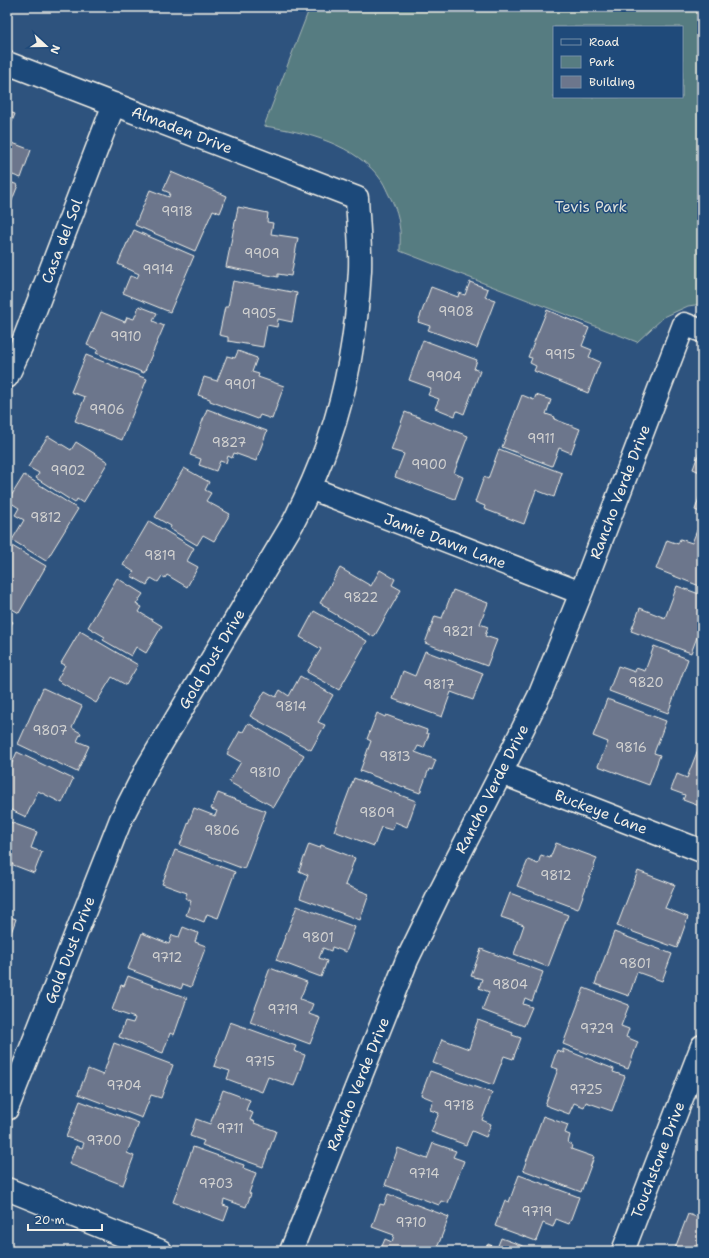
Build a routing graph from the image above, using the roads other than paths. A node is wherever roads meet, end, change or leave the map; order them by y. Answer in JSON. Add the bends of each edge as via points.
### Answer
{"nodes":[{"id":1,"x":7,"y":63,"type":"edge"},
{"id":2,"x":114,"y":104,"type":"junction"},
{"id":3,"x":357,"y":198,"type":"joint"},
{"id":4,"x":693,"y":328,"type":"edge"},
{"id":5,"x":7,"y":377,"type":"edge"},
{"id":6,"x":310,"y":488,"type":"junction"},
{"id":7,"x":581,"y":593,"type":"junction"},
{"id":8,"x":501,"y":773,"type":"junction"},
{"id":9,"x":702,"y":851,"type":"edge"},
{"id":10,"x":702,"y":1046,"type":"edge"},
{"id":11,"x":7,"y":1109,"type":"edge"},
{"id":12,"x":7,"y":1189,"type":"edge"},
{"id":13,"x":161,"y":1251,"type":"edge"},
{"id":14,"x":292,"y":1251,"type":"edge"},
{"id":15,"x":623,"y":1251,"type":"edge"}],
"edges":[{"from":1,"to":2,"type":"street","name":"Almaden Drive"},
{"from":2,"to":3,"type":"street","name":"Almaden Drive"},
{"from":2,"to":5,"type":"street","name":"Casa del Sol"},
{"from":3,"to":6,"type":"street","name":"Gold Dust Drive","via":[[360,269],[355,327],[344,388],[330,439]]},
{"from":4,"to":7,"type":"street","name":"Rancho Verde Drive"},
{"from":6,"to":7,"type":"street","name":"Jamie Dawn Lane"},
{"from":6,"to":11,"type":"street","name":"Gold Dust Drive","via":[[293,523],[148,766],[121,819]]},
{"from":7,"to":8,"type":"street","name":"Rancho Verde Drive","via":[[540,694]]},
{"from":8,"to":9,"type":"street","name":"Buckeye Lane"},
{"from":8,"to":14,"type":"street","name":"Rancho Verde Drive","via":[[407,960]]},
{"from":10,"to":15,"type":"street","name":"Touchstone Drive"},
{"from":12,"to":13,"type":"street"}]}
